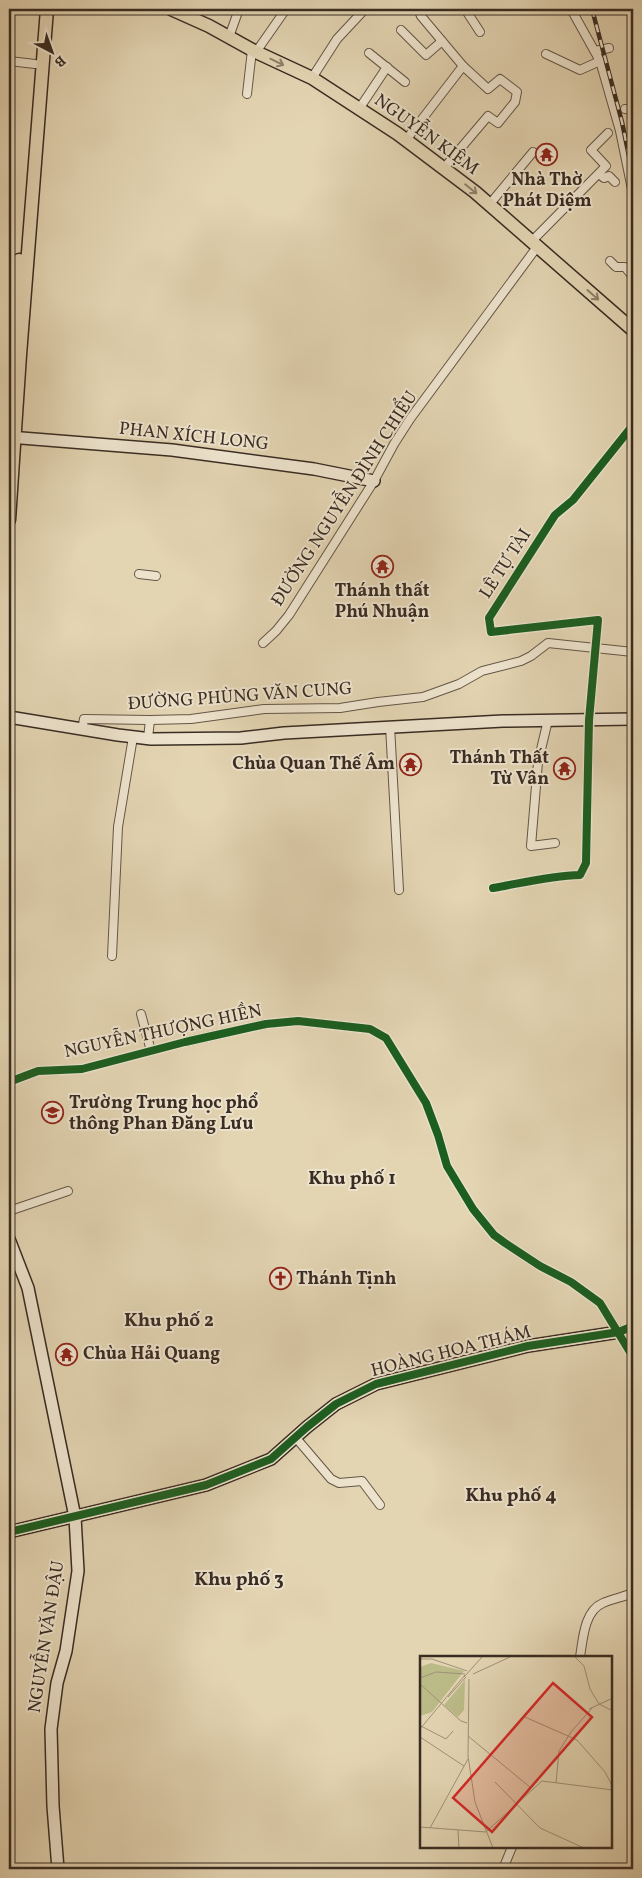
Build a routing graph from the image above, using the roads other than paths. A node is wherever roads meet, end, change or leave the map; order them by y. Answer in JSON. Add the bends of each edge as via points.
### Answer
{"nodes":[{"id":1,"x":38,"y":9,"type":"edge"},
{"id":2,"x":47,"y":9,"type":"edge"},
{"id":3,"x":171,"y":9,"type":"edge"},
{"id":4,"x":239,"y":9,"type":"edge"},
{"id":5,"x":286,"y":9,"type":"edge"},
{"id":6,"x":365,"y":9,"type":"edge"},
{"id":7,"x":418,"y":9,"type":"edge"},
{"id":8,"x":472,"y":9,"type":"edge"},
{"id":9,"x":571,"y":9,"type":"edge"},
{"id":10,"x":401,"y":30,"type":"dead end"},
{"id":11,"x":480,"y":32,"type":"dead end"},
{"id":12,"x":229,"y":37,"type":"junction"},
{"id":13,"x":442,"y":41,"type":"junction"},
{"id":14,"x":609,"y":48,"type":"dead end"},
{"id":15,"x":254,"y":51,"type":"junction"},
{"id":16,"x":594,"y":51,"type":"junction"},
{"id":17,"x":369,"y":54,"type":"dead end"},
{"id":18,"x":546,"y":54,"type":"dead end"},
{"id":19,"x":9,"y":61,"type":"edge"},
{"id":20,"x":600,"y":61,"type":"junction"},
{"id":21,"x":35,"y":64,"type":"junction"},
{"id":22,"x":463,"y":66,"type":"junction"},
{"id":23,"x":387,"y":68,"type":"junction"},
{"id":24,"x":312,"y":78,"type":"junction"},
{"id":25,"x":405,"y":82,"type":"dead end"},
{"id":26,"x":247,"y":94,"type":"dead end"},
{"id":27,"x":359,"y":109,"type":"junction"},
{"id":28,"x":624,"y":110,"type":"dead end"},
{"id":29,"x":633,"y":110,"type":"edge"},
{"id":30,"x":608,"y":133,"type":"dead end"},
{"id":31,"x":406,"y":140,"type":"junction"},
{"id":32,"x":533,"y":152,"type":"dead end"},
{"id":33,"x":444,"y":168,"type":"junction"},
{"id":34,"x":600,"y":174,"type":"junction"},
{"id":35,"x":615,"y":182,"type":"dead end"},
{"id":36,"x":633,"y":194,"type":"edge"},
{"id":37,"x":489,"y":205,"type":"junction"},
{"id":38,"x":534,"y":245,"type":"junction"},
{"id":39,"x":610,"y":261,"type":"dead end"},
{"id":40,"x":633,"y":277,"type":"edge"},
{"id":41,"x":633,"y":330,"type":"edge"},
{"id":42,"x":9,"y":354,"type":"edge"},
{"id":43,"x":633,"y":425,"type":"edge"},
{"id":44,"x":11,"y":437,"type":"edge"},
{"id":45,"x":374,"y":481,"type":"junction"},
{"id":46,"x":9,"y":520,"type":"edge"},
{"id":47,"x":139,"y":574,"type":"dead end"},
{"id":48,"x":156,"y":576,"type":"dead end"},
{"id":49,"x":263,"y":643,"type":"dead end"},
{"id":50,"x":596,"y":648,"type":"junction"},
{"id":51,"x":633,"y":652,"type":"edge"},
{"id":52,"x":9,"y":717,"type":"edge"},
{"id":53,"x":633,"y":719,"type":"edge"},
{"id":54,"x":120,"y":720,"type":"junction"},
{"id":55,"x":150,"y":720,"type":"junction"},
{"id":56,"x":548,"y":720,"type":"junction"},
{"id":57,"x":589,"y":720,"type":"junction"},
{"id":58,"x":390,"y":726,"type":"junction"},
{"id":59,"x":82,"y":730,"type":"junction"},
{"id":60,"x":118,"y":735,"type":"junction"},
{"id":61,"x":133,"y":737,"type":"junction"},
{"id":62,"x":148,"y":738,"type":"junction"},
{"id":63,"x":555,"y":843,"type":"dead end"},
{"id":64,"x":493,"y":888,"type":"dead end"},
{"id":65,"x":399,"y":890,"type":"dead end"},
{"id":66,"x":112,"y":956,"type":"dead end"},
{"id":67,"x":141,"y":1014,"type":"dead end"},
{"id":68,"x":151,"y":1051,"type":"junction"},
{"id":69,"x":9,"y":1082,"type":"edge"},
{"id":70,"x":68,"y":1191,"type":"dead end"},
{"id":71,"x":9,"y":1211,"type":"edge"},
{"id":72,"x":9,"y":1239,"type":"edge"},
{"id":73,"x":633,"y":1326,"type":"edge"},
{"id":74,"x":618,"y":1332,"type":"junction"},
{"id":75,"x":633,"y":1357,"type":"edge"},
{"id":76,"x":296,"y":1438,"type":"junction"},
{"id":77,"x":380,"y":1505,"type":"dead end"},
{"id":78,"x":75,"y":1517,"type":"junction"},
{"id":79,"x":9,"y":1532,"type":"edge"},
{"id":80,"x":633,"y":1592,"type":"edge"},
{"id":81,"x":580,"y":1656,"type":"edge"},
{"id":82,"x":512,"y":1848,"type":"edge"},
{"id":83,"x":58,"y":1869,"type":"edge"},
{"id":84,"x":502,"y":1869,"type":"edge"}],
"edges":[{"from":1,"to":21,"type":"main road"},
{"from":2,"to":44,"type":"main road"},
{"from":3,"to":12,"type":"main road","name":"NGUYỄN KIỆM"},
{"from":4,"to":12,"type":"street"},
{"from":5,"to":15,"type":"street"},
{"from":6,"to":24,"type":"street","via":[[337,39]]},
{"from":7,"to":13,"type":"street"},
{"from":8,"to":11,"type":"street","via":[[467,12]]},
{"from":9,"to":16,"type":"street"},
{"from":10,"to":13,"type":"street","via":[[426,55]]},
{"from":12,"to":15,"type":"main road","name":"NGUYỄN KIỆM"},
{"from":13,"to":22,"type":"street"},
{"from":14,"to":16,"type":"street"},
{"from":15,"to":24,"type":"main road","name":"NGUYỄN KIỆM","one_way":true},
{"from":15,"to":26,"type":"street"},
{"from":16,"to":20,"type":"street"},
{"from":17,"to":23,"type":"street"},
{"from":18,"to":20,"type":"street","via":[[580,70]]},
{"from":19,"to":21,"type":"street"},
{"from":20,"to":36,"type":"street","via":[[620,131]]},
{"from":21,"to":42,"type":"main road"},
{"from":22,"to":31,"type":"street"},
{"from":22,"to":33,"type":"street","via":[[488,89],[500,80],[517,92],[516,102],[498,122],[488,116]]},
{"from":23,"to":25,"type":"street"},
{"from":23,"to":27,"type":"street"},
{"from":24,"to":27,"type":"main road","name":"NGUYỄN KIỆM"},
{"from":27,"to":31,"type":"main road","name":"NGUYỄN KIỆM"},
{"from":28,"to":29,"type":"street"},
{"from":30,"to":34,"type":"street","via":[[590,150],[606,166]]},
{"from":31,"to":33,"type":"main road","name":"NGUYỄN KIỆM"},
{"from":32,"to":37,"type":"street"},
{"from":33,"to":37,"type":"main road","name":"NGUYỄN KIỆM","one_way":true},
{"from":34,"to":35,"type":"street"},
{"from":34,"to":38,"type":"street","name":"ĐƯỜNG NGUYỄN ĐÌNH CHIỂU"},
{"from":37,"to":38,"type":"main road","name":"NGUYỄN KIỆM"},
{"from":38,"to":41,"type":"main road","name":"NGUYỄN KIỆM","one_way":true},
{"from":38,"to":45,"type":"street","name":"ĐƯỜNG NGUYỄN ĐÌNH CHIỂU","via":[[410,419]]},
{"from":39,"to":40,"type":"street","via":[[625,267]]},
{"from":43,"to":50,"type":"street","name":"LÊ TỰ TÀI","via":[[573,500],[555,515],[489,618],[491,632],[598,620]]},
{"from":44,"to":45,"type":"street","name":"PHAN XÍCH LONG","via":[[172,450],[314,469]]},
{"from":44,"to":46,"type":"main road"},
{"from":45,"to":49,"type":"street","name":"ĐƯỜNG NGUYỄN ĐÌNH CHIỂU","via":[[289,615]]},
{"from":47,"to":48,"type":"street"},
{"from":50,"to":51,"type":"street","name":"ĐƯỜNG PHÙNG VĂN CUNG"},
{"from":50,"to":55,"type":"street","name":"ĐƯỜNG PHÙNG VĂN CUNG","via":[[548,643],[521,661],[482,672],[423,697],[340,708],[264,708],[190,719]]},
{"from":50,"to":57,"type":"street","name":"LÊ TỰ TÀI"},
{"from":52,"to":59,"type":"street"},
{"from":53,"to":57,"type":"street"},
{"from":54,"to":55,"type":"street","name":"ĐƯỜNG PHÙNG VĂN CUNG"},
{"from":54,"to":59,"type":"street","name":"ĐƯỜNG PHÙNG VĂN CUNG","via":[[84,719]]},
{"from":54,"to":60,"type":"street"},
{"from":55,"to":62,"type":"street"},
{"from":56,"to":57,"type":"street"},
{"from":56,"to":58,"type":"street"},
{"from":56,"to":63,"type":"street","via":[[538,762],[531,846]]},
{"from":57,"to":64,"type":"street","name":"LÊ TỰ TÀI","via":[[586,863],[580,875],[554,876]]},
{"from":58,"to":62,"type":"street","via":[[241,738]]},
{"from":58,"to":65,"type":"street"},
{"from":59,"to":60,"type":"street"},
{"from":60,"to":61,"type":"street"},
{"from":61,"to":62,"type":"street"},
{"from":61,"to":66,"type":"street","via":[[118,828]]},
{"from":67,"to":68,"type":"street"},
{"from":68,"to":69,"type":"street","name":"NGUYỄN THƯỢNG HIỀN","via":[[82,1069],[38,1071]]},
{"from":68,"to":74,"type":"street","name":"NGUYỄN THƯỢNG HIỀN","via":[[266,1024],[298,1021],[370,1029],[386,1038],[426,1103],[447,1166],[473,1209],[494,1235],[540,1266],[572,1282],[600,1303]]},
{"from":70,"to":71,"type":"street"},
{"from":72,"to":78,"type":"street","name":"NGUYỄN VĂN ĐẬU","via":[[28,1288]]},
{"from":73,"to":74,"type":"street","name":"HOÀNG HOA THÁM"},
{"from":74,"to":75,"type":"street","name":"NGUYỄN THƯỢNG HIỀN"},
{"from":74,"to":76,"type":"street","name":"HOÀNG HOA THÁM","via":[[528,1346],[376,1384],[336,1404]]},
{"from":76,"to":77,"type":"street","via":[[331,1479],[339,1483],[362,1481]]},
{"from":76,"to":78,"type":"street","name":"HOÀNG HOA THÁM","via":[[271,1459],[206,1485]]},
{"from":78,"to":79,"type":"street","name":"HOÀNG HOA THÁM"},
{"from":78,"to":83,"type":"street","name":"NGUYỄN VĂN ĐẬU","via":[[78,1571],[51,1729]]},
{"from":80,"to":81,"type":"street","via":[[601,1603],[586,1620]]},
{"from":82,"to":84,"type":"street"}]}
